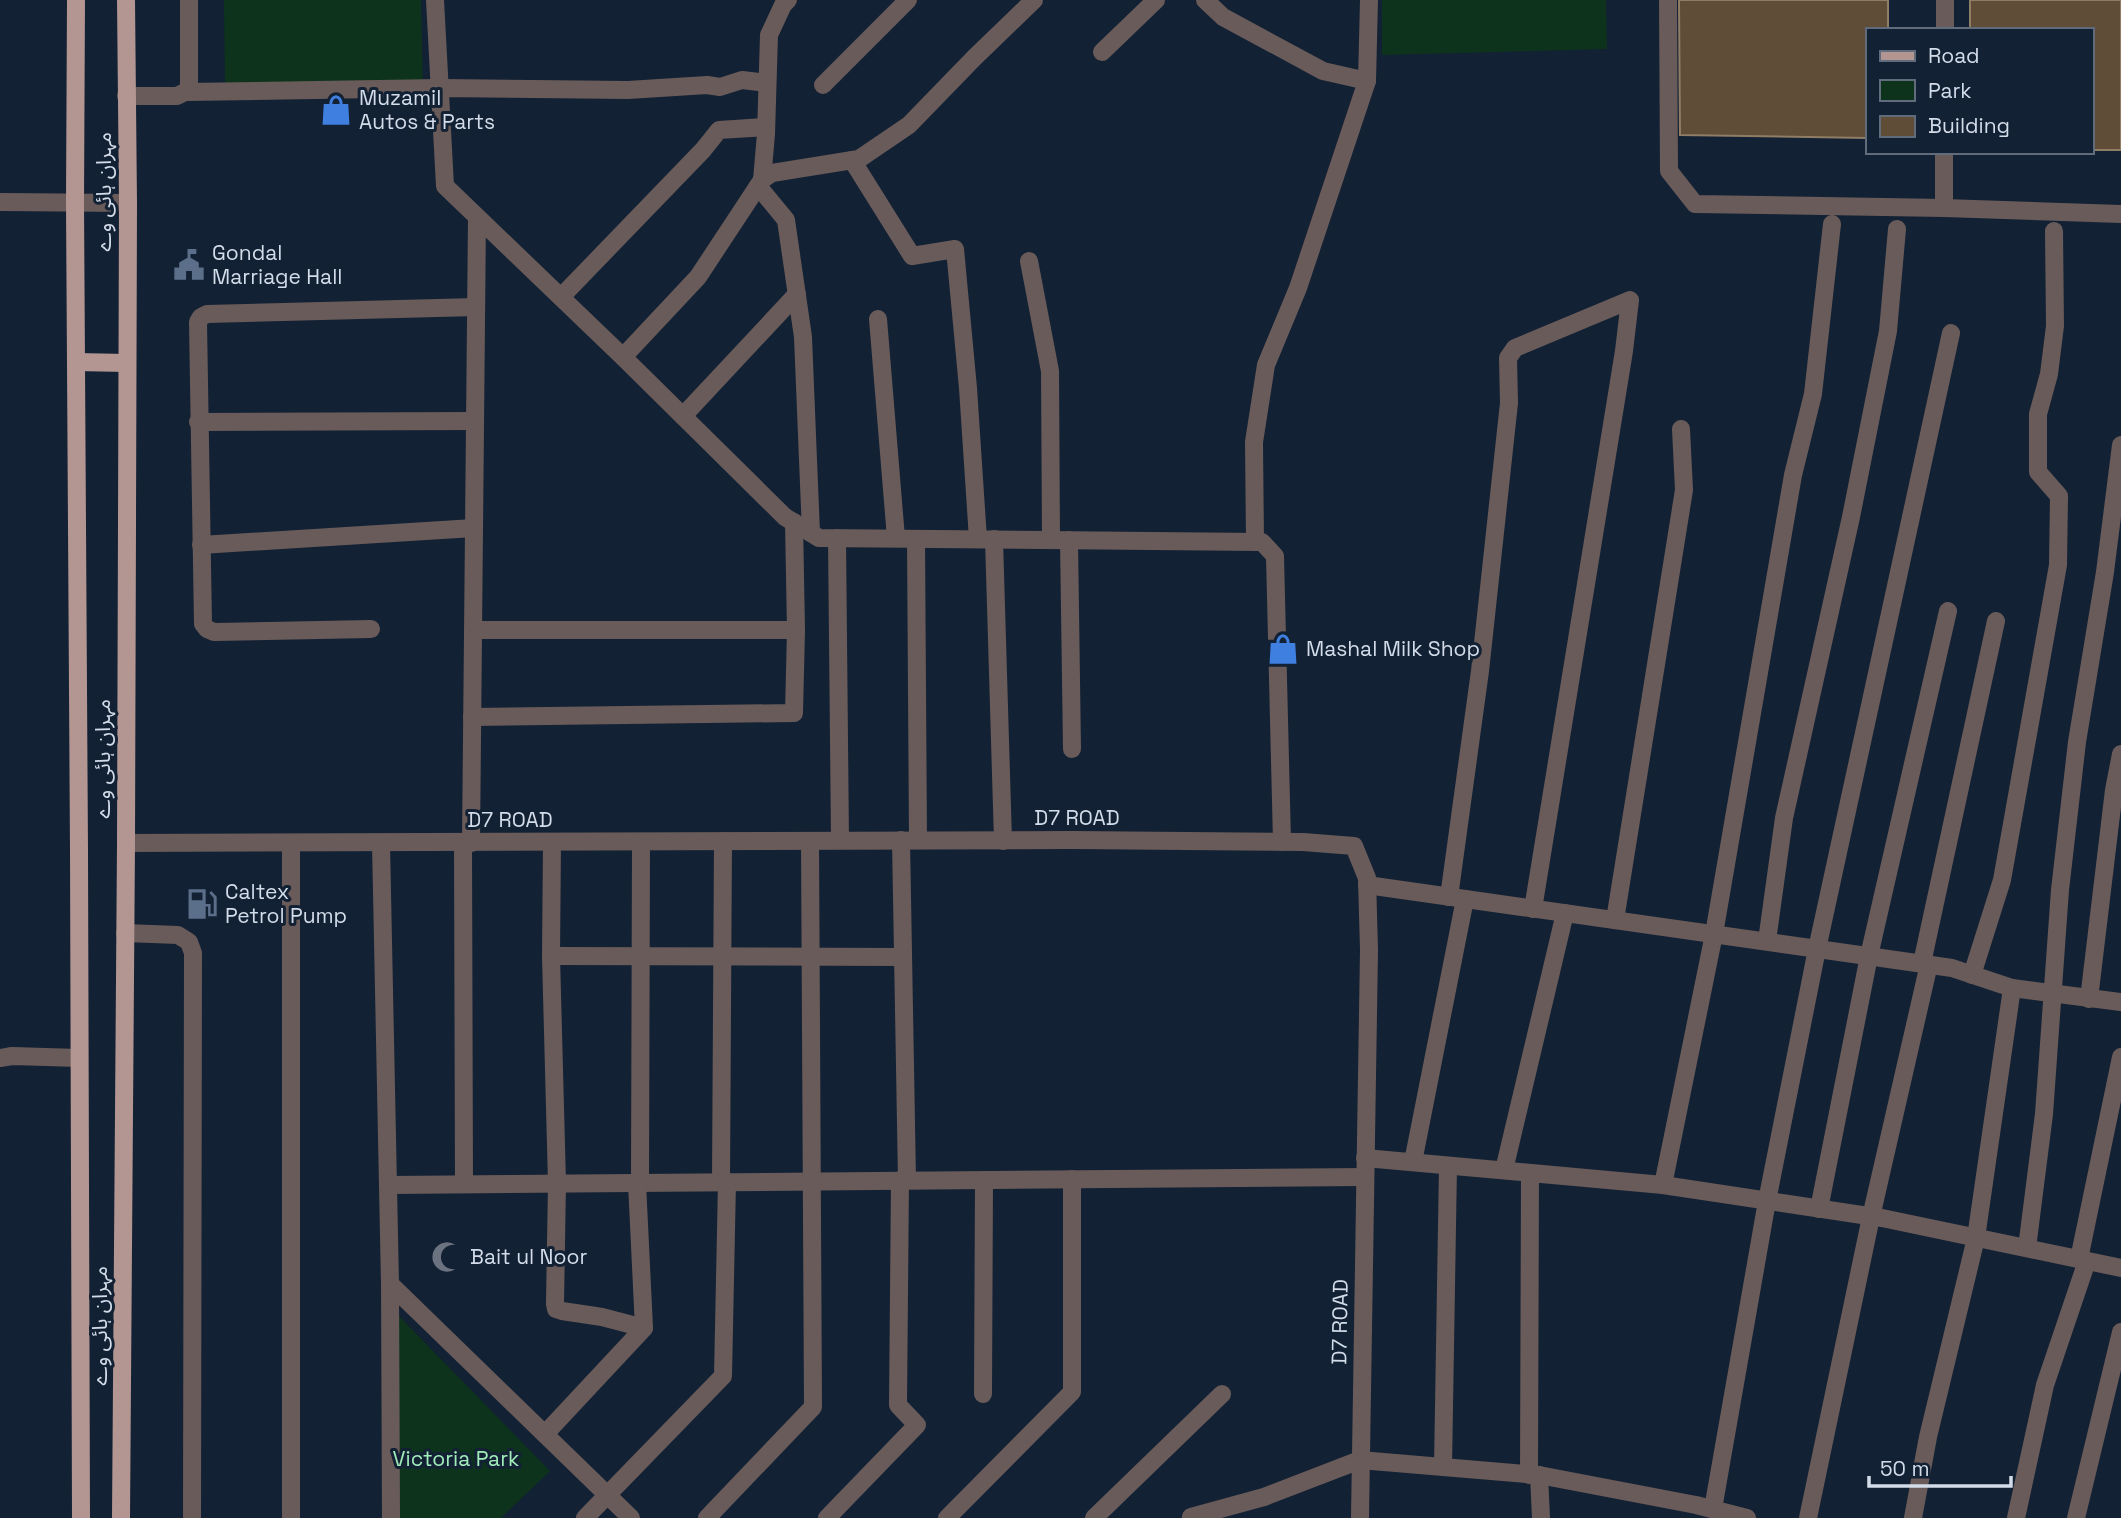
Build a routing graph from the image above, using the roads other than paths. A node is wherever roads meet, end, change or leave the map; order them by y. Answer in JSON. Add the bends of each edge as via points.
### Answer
{"nodes":[{"id":1,"x":76,"y":0,"type":"edge"},
{"id":2,"x":126,"y":0,"type":"edge"},
{"id":3,"x":189,"y":0,"type":"edge"},
{"id":4,"x":435,"y":0,"type":"edge"},
{"id":5,"x":908,"y":0,"type":"edge"},
{"id":6,"x":1034,"y":0,"type":"edge"},
{"id":7,"x":1156,"y":0,"type":"edge"},
{"id":8,"x":1205,"y":0,"type":"edge"},
{"id":9,"x":1369,"y":0,"type":"edge"},
{"id":10,"x":1668,"y":0,"type":"edge"},
{"id":11,"x":1945,"y":0,"type":"edge"},
{"id":12,"x":781,"y":3,"type":"edge"},
{"id":13,"x":1945,"y":28,"type":"edge"},
{"id":14,"x":1102,"y":52,"type":"dead end"},
{"id":15,"x":1367,"y":81,"type":"junction"},
{"id":16,"x":767,"y":83,"type":"junction"},
{"id":17,"x":823,"y":85,"type":"dead end"},
{"id":18,"x":440,"y":88,"type":"junction"},
{"id":19,"x":185,"y":92,"type":"junction"},
{"id":20,"x":126,"y":96,"type":"junction"},
{"id":21,"x":766,"y":127,"type":"junction"},
{"id":22,"x":1944,"y":154,"type":"edge"},
{"id":23,"x":852,"y":160,"type":"junction"},
{"id":24,"x":760,"y":183,"type":"junction"},
{"id":25,"x":0,"y":202,"type":"edge"},
{"id":26,"x":75,"y":202,"type":"junction"},
{"id":27,"x":128,"y":202,"type":"junction"},
{"id":28,"x":1944,"y":208,"type":"junction"},
{"id":29,"x":2121,"y":214,"type":"edge"},
{"id":30,"x":477,"y":217,"type":"junction"},
{"id":31,"x":1832,"y":224,"type":"dead end"},
{"id":32,"x":1897,"y":229,"type":"dead end"},
{"id":33,"x":2054,"y":231,"type":"dead end"},
{"id":34,"x":1029,"y":261,"type":"dead end"},
{"id":35,"x":797,"y":294,"type":"junction"},
{"id":36,"x":561,"y":297,"type":"junction"},
{"id":37,"x":476,"y":307,"type":"junction"},
{"id":38,"x":878,"y":319,"type":"dead end"},
{"id":39,"x":1951,"y":333,"type":"dead end"},
{"id":40,"x":623,"y":357,"type":"junction"},
{"id":41,"x":76,"y":362,"type":"junction"},
{"id":42,"x":126,"y":363,"type":"junction"},
{"id":43,"x":683,"y":416,"type":"junction"},
{"id":44,"x":475,"y":421,"type":"junction"},
{"id":45,"x":198,"y":422,"type":"junction"},
{"id":46,"x":1681,"y":429,"type":"dead end"},
{"id":47,"x":2121,"y":445,"type":"edge"},
{"id":48,"x":794,"y":523,"type":"junction"},
{"id":49,"x":474,"y":528,"type":"junction"},
{"id":50,"x":811,"y":533,"type":"junction"},
{"id":51,"x":837,"y":538,"type":"junction"},
{"id":52,"x":897,"y":538,"type":"junction"},
{"id":53,"x":916,"y":539,"type":"junction"},
{"id":54,"x":986,"y":539,"type":"junction"},
{"id":55,"x":1060,"y":540,"type":"junction"},
{"id":56,"x":1255,"y":542,"type":"junction"},
{"id":57,"x":201,"y":545,"type":"junction"},
{"id":58,"x":1948,"y":611,"type":"dead end"},
{"id":59,"x":1996,"y":621,"type":"dead end"},
{"id":60,"x":371,"y":629,"type":"dead end"},
{"id":61,"x":473,"y":630,"type":"junction"},
{"id":62,"x":796,"y":630,"type":"junction"},
{"id":63,"x":472,"y":717,"type":"junction"},
{"id":64,"x":1072,"y":749,"type":"dead end"},
{"id":65,"x":2121,"y":754,"type":"edge"},
{"id":66,"x":723,"y":841,"type":"junction"},
{"id":67,"x":810,"y":841,"type":"junction"},
{"id":68,"x":841,"y":841,"type":"junction"},
{"id":69,"x":910,"y":841,"type":"junction"},
{"id":70,"x":1003,"y":841,"type":"junction"},
{"id":71,"x":552,"y":842,"type":"junction"},
{"id":72,"x":641,"y":842,"type":"junction"},
{"id":73,"x":1282,"y":842,"type":"junction"},
{"id":74,"x":126,"y":843,"type":"junction"},
{"id":75,"x":291,"y":843,"type":"junction"},
{"id":76,"x":381,"y":843,"type":"junction"},
{"id":77,"x":467,"y":843,"type":"junction"},
{"id":78,"x":1367,"y":885,"type":"junction"},
{"id":79,"x":1457,"y":898,"type":"junction"},
{"id":80,"x":1533,"y":909,"type":"junction"},
{"id":81,"x":1565,"y":913,"type":"junction"},
{"id":82,"x":1615,"y":920,"type":"junction"},
{"id":83,"x":125,"y":933,"type":"junction"},
{"id":84,"x":1714,"y":934,"type":"junction"},
{"id":85,"x":1766,"y":942,"type":"junction"},
{"id":86,"x":1816,"y":949,"type":"junction"},
{"id":87,"x":551,"y":956,"type":"junction"},
{"id":88,"x":641,"y":956,"type":"junction"},
{"id":89,"x":723,"y":956,"type":"junction"},
{"id":90,"x":1869,"y":956,"type":"junction"},
{"id":91,"x":811,"y":957,"type":"junction"},
{"id":92,"x":903,"y":957,"type":"junction"},
{"id":93,"x":1925,"y":964,"type":"junction"},
{"id":94,"x":1972,"y":975,"type":"junction"},
{"id":95,"x":2012,"y":988,"type":"junction"},
{"id":96,"x":2054,"y":994,"type":"junction"},
{"id":97,"x":2089,"y":999,"type":"junction"},
{"id":98,"x":2121,"y":1002,"type":"edge"},
{"id":99,"x":2121,"y":1057,"type":"edge"},
{"id":100,"x":0,"y":1058,"type":"edge"},
{"id":101,"x":79,"y":1058,"type":"junction"},
{"id":102,"x":1365,"y":1158,"type":"junction"},
{"id":103,"x":1413,"y":1162,"type":"junction"},
{"id":104,"x":1448,"y":1166,"type":"junction"},
{"id":105,"x":1504,"y":1170,"type":"junction"},
{"id":106,"x":1530,"y":1173,"type":"junction"},
{"id":107,"x":1365,"y":1177,"type":"junction"},
{"id":108,"x":1072,"y":1179,"type":"junction"},
{"id":109,"x":903,"y":1180,"type":"junction"},
{"id":110,"x":984,"y":1180,"type":"junction"},
{"id":111,"x":811,"y":1181,"type":"junction"},
{"id":112,"x":724,"y":1182,"type":"junction"},
{"id":113,"x":557,"y":1183,"type":"junction"},
{"id":114,"x":638,"y":1183,"type":"junction"},
{"id":115,"x":464,"y":1184,"type":"junction"},
{"id":116,"x":388,"y":1185,"type":"junction"},
{"id":117,"x":1663,"y":1185,"type":"junction"},
{"id":118,"x":1766,"y":1201,"type":"junction"},
{"id":119,"x":1819,"y":1209,"type":"junction"},
{"id":120,"x":1871,"y":1217,"type":"junction"},
{"id":121,"x":1976,"y":1238,"type":"junction"},
{"id":122,"x":2027,"y":1248,"type":"junction"},
{"id":123,"x":2083,"y":1260,"type":"junction"},
{"id":124,"x":2121,"y":1268,"type":"edge"},
{"id":125,"x":390,"y":1284,"type":"junction"},
{"id":126,"x":644,"y":1328,"type":"junction"},
{"id":127,"x":2121,"y":1332,"type":"edge"},
{"id":128,"x":983,"y":1394,"type":"dead end"},
{"id":129,"x":1222,"y":1394,"type":"dead end"},
{"id":130,"x":545,"y":1434,"type":"junction"},
{"id":131,"x":1360,"y":1460,"type":"junction"},
{"id":132,"x":1443,"y":1468,"type":"junction"},
{"id":133,"x":1534,"y":1475,"type":"junction"},
{"id":134,"x":608,"y":1495,"type":"junction"},
{"id":135,"x":1701,"y":1511,"type":"edge"},
{"id":136,"x":1191,"y":1517,"type":"edge"},
{"id":137,"x":81,"y":1518,"type":"edge"},
{"id":138,"x":121,"y":1518,"type":"edge"},
{"id":139,"x":192,"y":1518,"type":"edge"},
{"id":140,"x":291,"y":1518,"type":"edge"},
{"id":141,"x":391,"y":1518,"type":"edge"},
{"id":142,"x":585,"y":1518,"type":"edge"},
{"id":143,"x":631,"y":1518,"type":"edge"},
{"id":144,"x":707,"y":1518,"type":"edge"},
{"id":145,"x":828,"y":1518,"type":"edge"},
{"id":146,"x":947,"y":1518,"type":"edge"},
{"id":147,"x":1094,"y":1518,"type":"edge"},
{"id":148,"x":1360,"y":1518,"type":"edge"},
{"id":149,"x":1541,"y":1518,"type":"edge"},
{"id":150,"x":1747,"y":1518,"type":"edge"},
{"id":151,"x":1808,"y":1518,"type":"edge"},
{"id":152,"x":1913,"y":1518,"type":"edge"},
{"id":153,"x":2016,"y":1518,"type":"edge"},
{"id":154,"x":2076,"y":1518,"type":"edge"}],
"edges":[{"from":1,"to":26,"type":"main road","name":"مہران ہائی وے"},
{"from":2,"to":20,"type":"main road","name":"مہران ہائی وے"},
{"from":3,"to":19,"type":"street","via":[[189,87]]},
{"from":4,"to":18,"type":"street"},
{"from":5,"to":17,"type":"street"},
{"from":6,"to":23,"type":"street","via":[[909,125]]},
{"from":7,"to":14,"type":"street"},
{"from":8,"to":15,"type":"street","via":[[1223,17],[1323,71]]},
{"from":9,"to":15,"type":"street"},
{"from":10,"to":28,"type":"street","via":[[1669,172],[1695,204]]},
{"from":11,"to":13,"type":"street"},
{"from":12,"to":16,"type":"street","via":[[769,35]]},
{"from":15,"to":56,"type":"street","via":[[1298,288],[1266,365],[1254,442]]},
{"from":16,"to":18,"type":"street","via":[[742,80],[720,87],[640,90]]},
{"from":16,"to":21,"type":"street"},
{"from":18,"to":19,"type":"street"},
{"from":18,"to":30,"type":"street","via":[[445,186]]},
{"from":19,"to":20,"type":"street"},
{"from":20,"to":27,"type":"main road","name":"مہران ہائی وے"},
{"from":21,"to":24,"type":"street"},
{"from":21,"to":36,"type":"street","via":[[719,130]]},
{"from":22,"to":28,"type":"street"},
{"from":23,"to":24,"type":"street","via":[[772,173]]},
{"from":23,"to":54,"type":"street","via":[[912,256],[955,249]]},
{"from":24,"to":35,"type":"street","via":[[786,220]]},
{"from":24,"to":40,"type":"street","via":[[698,277]]},
{"from":25,"to":26,"type":"street"},
{"from":26,"to":27,"type":"street"},
{"from":26,"to":41,"type":"main road","name":"مہران ہائی وے"},
{"from":27,"to":42,"type":"main road","name":"مہران ہائی وے"},
{"from":28,"to":29,"type":"street"},
{"from":30,"to":36,"type":"street"},
{"from":30,"to":37,"type":"street"},
{"from":31,"to":84,"type":"street","via":[[1813,394],[1793,475]]},
{"from":32,"to":85,"type":"street","via":[[1886,343],[1784,818]]},
{"from":33,"to":94,"type":"street","via":[[2055,326],[2038,414],[2038,472],[2059,496],[2058,565],[2002,880]]},
{"from":34,"to":55,"type":"street","via":[[1050,371]]},
{"from":35,"to":43,"type":"street"},
{"from":35,"to":50,"type":"street"},
{"from":36,"to":40,"type":"street"},
{"from":37,"to":44,"type":"street"},
{"from":37,"to":45,"type":"street","via":[[207,314],[198,322]]},
{"from":38,"to":52,"type":"street"},
{"from":39,"to":86,"type":"street"},
{"from":40,"to":43,"type":"street"},
{"from":41,"to":42,"type":"main road"},
{"from":41,"to":101,"type":"main road","name":"مہران ہائی وے"},
{"from":42,"to":74,"type":"main road","name":"مہران ہائی وے"},
{"from":43,"to":48,"type":"street"},
{"from":44,"to":45,"type":"street"},
{"from":44,"to":49,"type":"street"},
{"from":45,"to":57,"type":"street"},
{"from":46,"to":82,"type":"street","via":[[1684,490]]},
{"from":47,"to":96,"type":"street","via":[[2074,769]]},
{"from":48,"to":50,"type":"street"},
{"from":48,"to":62,"type":"street"},
{"from":49,"to":57,"type":"street"},
{"from":49,"to":61,"type":"street"},
{"from":50,"to":51,"type":"street"},
{"from":51,"to":52,"type":"street"},
{"from":51,"to":68,"type":"street"},
{"from":52,"to":53,"type":"street"},
{"from":53,"to":54,"type":"street"},
{"from":53,"to":69,"type":"street"},
{"from":54,"to":55,"type":"street"},
{"from":54,"to":70,"type":"street"},
{"from":55,"to":56,"type":"street"},
{"from":55,"to":64,"type":"street"},
{"from":56,"to":73,"type":"street","via":[[1262,542],[1275,556]]},
{"from":57,"to":60,"type":"street","via":[[203,624],[207,629]]},
{"from":58,"to":90,"type":"street"},
{"from":59,"to":93,"type":"street"},
{"from":61,"to":62,"type":"street"},
{"from":61,"to":63,"type":"street"},
{"from":62,"to":63,"type":"street","via":[[794,713]]},
{"from":63,"to":77,"type":"street"},
{"from":65,"to":97,"type":"street"},
{"from":66,"to":67,"type":"street","name":"D7 ROAD"},
{"from":66,"to":72,"type":"street","name":"D7 ROAD"},
{"from":66,"to":89,"type":"street"},
{"from":67,"to":68,"type":"street","name":"D7 ROAD"},
{"from":67,"to":91,"type":"street"},
{"from":68,"to":69,"type":"street","name":"D7 ROAD"},
{"from":69,"to":70,"type":"street","name":"D7 ROAD"},
{"from":69,"to":92,"type":"street"},
{"from":70,"to":73,"type":"street","name":"D7 ROAD"},
{"from":71,"to":72,"type":"street","name":"D7 ROAD"},
{"from":71,"to":77,"type":"street","name":"D7 ROAD"},
{"from":71,"to":87,"type":"street"},
{"from":72,"to":88,"type":"street"},
{"from":73,"to":78,"type":"street","name":"D7 ROAD","via":[[1354,846]]},
{"from":74,"to":75,"type":"street","name":"D7 ROAD"},
{"from":74,"to":83,"type":"main road","name":"مہران ہائی وے"},
{"from":75,"to":76,"type":"street","name":"D7 ROAD"},
{"from":75,"to":140,"type":"street"},
{"from":76,"to":77,"type":"street","name":"D7 ROAD"},
{"from":76,"to":116,"type":"street"},
{"from":77,"to":115,"type":"street"},
{"from":78,"to":79,"type":"street"},
{"from":78,"to":102,"type":"street","name":"D7 ROAD"},
{"from":79,"to":80,"type":"street"},
{"from":79,"to":80,"type":"street","via":[[1508,403],[1508,358],[1515,348],[1630,300]]},
{"from":79,"to":103,"type":"street"},
{"from":80,"to":81,"type":"street"},
{"from":81,"to":82,"type":"street"},
{"from":81,"to":105,"type":"street"},
{"from":82,"to":84,"type":"street"},
{"from":83,"to":138,"type":"main road","name":"مہران ہائی وے"},
{"from":83,"to":139,"type":"street","via":[[178,935],[189,942],[193,953]]},
{"from":84,"to":85,"type":"street"},
{"from":84,"to":117,"type":"street"},
{"from":85,"to":86,"type":"street"},
{"from":86,"to":90,"type":"street"},
{"from":86,"to":118,"type":"street"},
{"from":87,"to":88,"type":"street"},
{"from":87,"to":113,"type":"street"},
{"from":88,"to":89,"type":"street"},
{"from":88,"to":114,"type":"street"},
{"from":89,"to":91,"type":"street"},
{"from":89,"to":112,"type":"street"},
{"from":90,"to":93,"type":"street"},
{"from":90,"to":119,"type":"street"},
{"from":91,"to":92,"type":"street"},
{"from":91,"to":111,"type":"street"},
{"from":92,"to":109,"type":"street"},
{"from":93,"to":94,"type":"street"},
{"from":93,"to":120,"type":"street"},
{"from":94,"to":95,"type":"street"},
{"from":95,"to":96,"type":"street"},
{"from":95,"to":121,"type":"street"},
{"from":96,"to":97,"type":"street"},
{"from":96,"to":122,"type":"street"},
{"from":97,"to":98,"type":"street"},
{"from":99,"to":123,"type":"street"},
{"from":100,"to":101,"type":"street"},
{"from":101,"to":137,"type":"main road","name":"مہران ہائی وے"},
{"from":102,"to":103,"type":"street"},
{"from":102,"to":107,"type":"street","name":"D7 ROAD"},
{"from":103,"to":104,"type":"street"},
{"from":104,"to":105,"type":"street"},
{"from":104,"to":132,"type":"street"},
{"from":105,"to":106,"type":"street"},
{"from":106,"to":117,"type":"street"},
{"from":106,"to":133,"type":"street"},
{"from":107,"to":108,"type":"street"},
{"from":107,"to":131,"type":"street","name":"D7 ROAD"},
{"from":108,"to":110,"type":"street"},
{"from":108,"to":146,"type":"street","via":[[1072,1392]]},
{"from":109,"to":110,"type":"street"},
{"from":109,"to":111,"type":"street"},
{"from":109,"to":145,"type":"street","via":[[898,1405],[917,1425]]},
{"from":110,"to":128,"type":"street"},
{"from":111,"to":112,"type":"street"},
{"from":111,"to":144,"type":"street","via":[[813,1407]]},
{"from":112,"to":114,"type":"street"},
{"from":112,"to":134,"type":"street","via":[[723,1376]]},
{"from":113,"to":114,"type":"street"},
{"from":113,"to":115,"type":"street"},
{"from":113,"to":126,"type":"street","via":[[556,1309]]},
{"from":114,"to":126,"type":"street"},
{"from":115,"to":116,"type":"street"},
{"from":116,"to":125,"type":"street"},
{"from":117,"to":118,"type":"street"},
{"from":118,"to":119,"type":"street"},
{"from":118,"to":135,"type":"street"},
{"from":119,"to":120,"type":"street"},
{"from":120,"to":121,"type":"street"},
{"from":120,"to":151,"type":"street"},
{"from":121,"to":122,"type":"street"},
{"from":121,"to":152,"type":"street"},
{"from":122,"to":123,"type":"street"},
{"from":123,"to":124,"type":"street"},
{"from":123,"to":153,"type":"street","via":[[2045,1385]]},
{"from":125,"to":130,"type":"street"},
{"from":125,"to":141,"type":"street"},
{"from":126,"to":130,"type":"street"},
{"from":127,"to":154,"type":"street"},
{"from":129,"to":147,"type":"street"},
{"from":130,"to":134,"type":"street"},
{"from":131,"to":132,"type":"street"},
{"from":131,"to":136,"type":"street","via":[[1264,1497]]},
{"from":131,"to":148,"type":"street","name":"D7 ROAD"},
{"from":132,"to":133,"type":"street"},
{"from":133,"to":135,"type":"street"},
{"from":133,"to":149,"type":"street"},
{"from":134,"to":142,"type":"street"},
{"from":134,"to":143,"type":"street"},
{"from":135,"to":150,"type":"street"}]}
